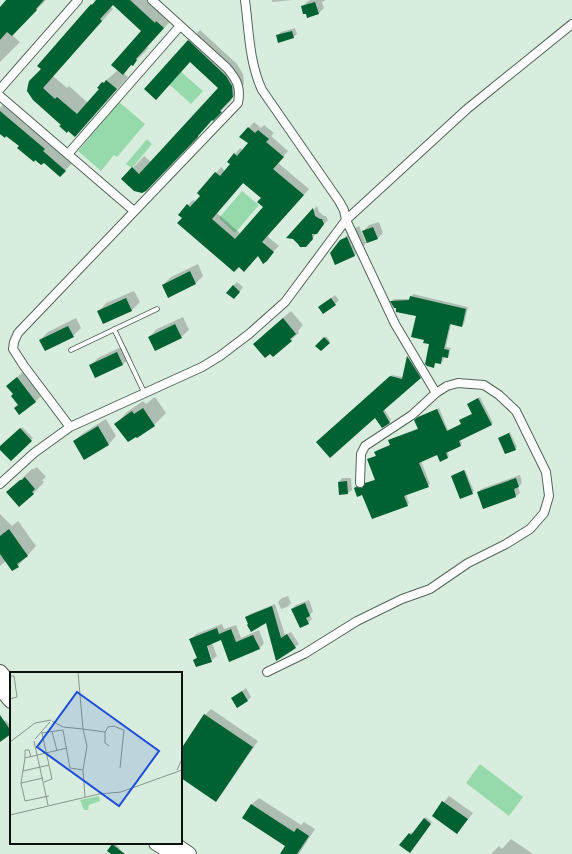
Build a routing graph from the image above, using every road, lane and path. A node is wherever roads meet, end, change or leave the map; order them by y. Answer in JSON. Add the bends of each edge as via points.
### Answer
{"nodes":[{"id":1,"x":78,"y":0,"type":"edge"},
{"id":2,"x":152,"y":0,"type":"edge"},
{"id":3,"x":245,"y":0,"type":"edge"},
{"id":4,"x":572,"y":24,"type":"edge"},
{"id":5,"x":180,"y":26,"type":"junction"},
{"id":6,"x":0,"y":89,"type":"edge"},
{"id":7,"x":0,"y":96,"type":"edge"},
{"id":8,"x":68,"y":154,"type":"junction"},
{"id":9,"x":134,"y":211,"type":"junction"},
{"id":10,"x":346,"y":220,"type":"junction"},
{"id":11,"x":157,"y":309,"type":"dead end"},
{"id":12,"x":114,"y":329,"type":"junction"},
{"id":13,"x":71,"y":350,"type":"dead end"},
{"id":14,"x":144,"y":392,"type":"junction"},
{"id":15,"x":436,"y":393,"type":"junction"},
{"id":16,"x":70,"y":426,"type":"junction"},
{"id":17,"x":360,"y":483,"type":"dead end"},
{"id":18,"x":0,"y":484,"type":"edge"},
{"id":19,"x":0,"y":672,"type":"edge"},
{"id":20,"x":267,"y":672,"type":"dead end"},
{"id":21,"x":10,"y":684,"type":"edge"},
{"id":22,"x":0,"y":688,"type":"edge"},
{"id":23,"x":10,"y":700,"type":"edge"},
{"id":24,"x":158,"y":844,"type":"edge"},
{"id":25,"x":174,"y":844,"type":"edge"},
{"id":26,"x":173,"y":854,"type":"edge"},
{"id":27,"x":189,"y":854,"type":"edge"}],
"edges":[{"from":1,"to":6,"type":"street"},
{"from":2,"to":5,"type":"street"},
{"from":3,"to":10,"type":"street","via":[[253,61],[262,90],[339,201]]},
{"from":4,"to":10,"type":"street","via":[[467,109]]},
{"from":5,"to":8,"type":"street"},
{"from":5,"to":9,"type":"street","via":[[236,79],[240,93],[238,103]]},
{"from":7,"to":8,"type":"street"},
{"from":8,"to":9,"type":"street"},
{"from":9,"to":16,"type":"street","via":[[18,333],[14,342],[18,358]]},
{"from":10,"to":14,"type":"street","via":[[285,302],[264,322],[202,367]]},
{"from":10,"to":15,"type":"street","via":[[395,324]]},
{"from":11,"to":12,"type":"lane"},
{"from":12,"to":13,"type":"lane"},
{"from":12,"to":14,"type":"lane"},
{"from":14,"to":16,"type":"street"},
{"from":15,"to":17,"type":"street","via":[[412,415],[365,446],[361,454]]},
{"from":15,"to":20,"type":"street","via":[[458,383],[484,385],[516,411],[546,472],[549,496],[544,513],[530,529],[468,563],[430,589],[402,599],[357,621],[304,654]]},
{"from":16,"to":18,"type":"street","via":[[34,453]]},
{"from":19,"to":21,"type":"highway"},
{"from":22,"to":23,"type":"highway"},
{"from":24,"to":26,"type":"highway"},
{"from":25,"to":27,"type":"highway"}]}
